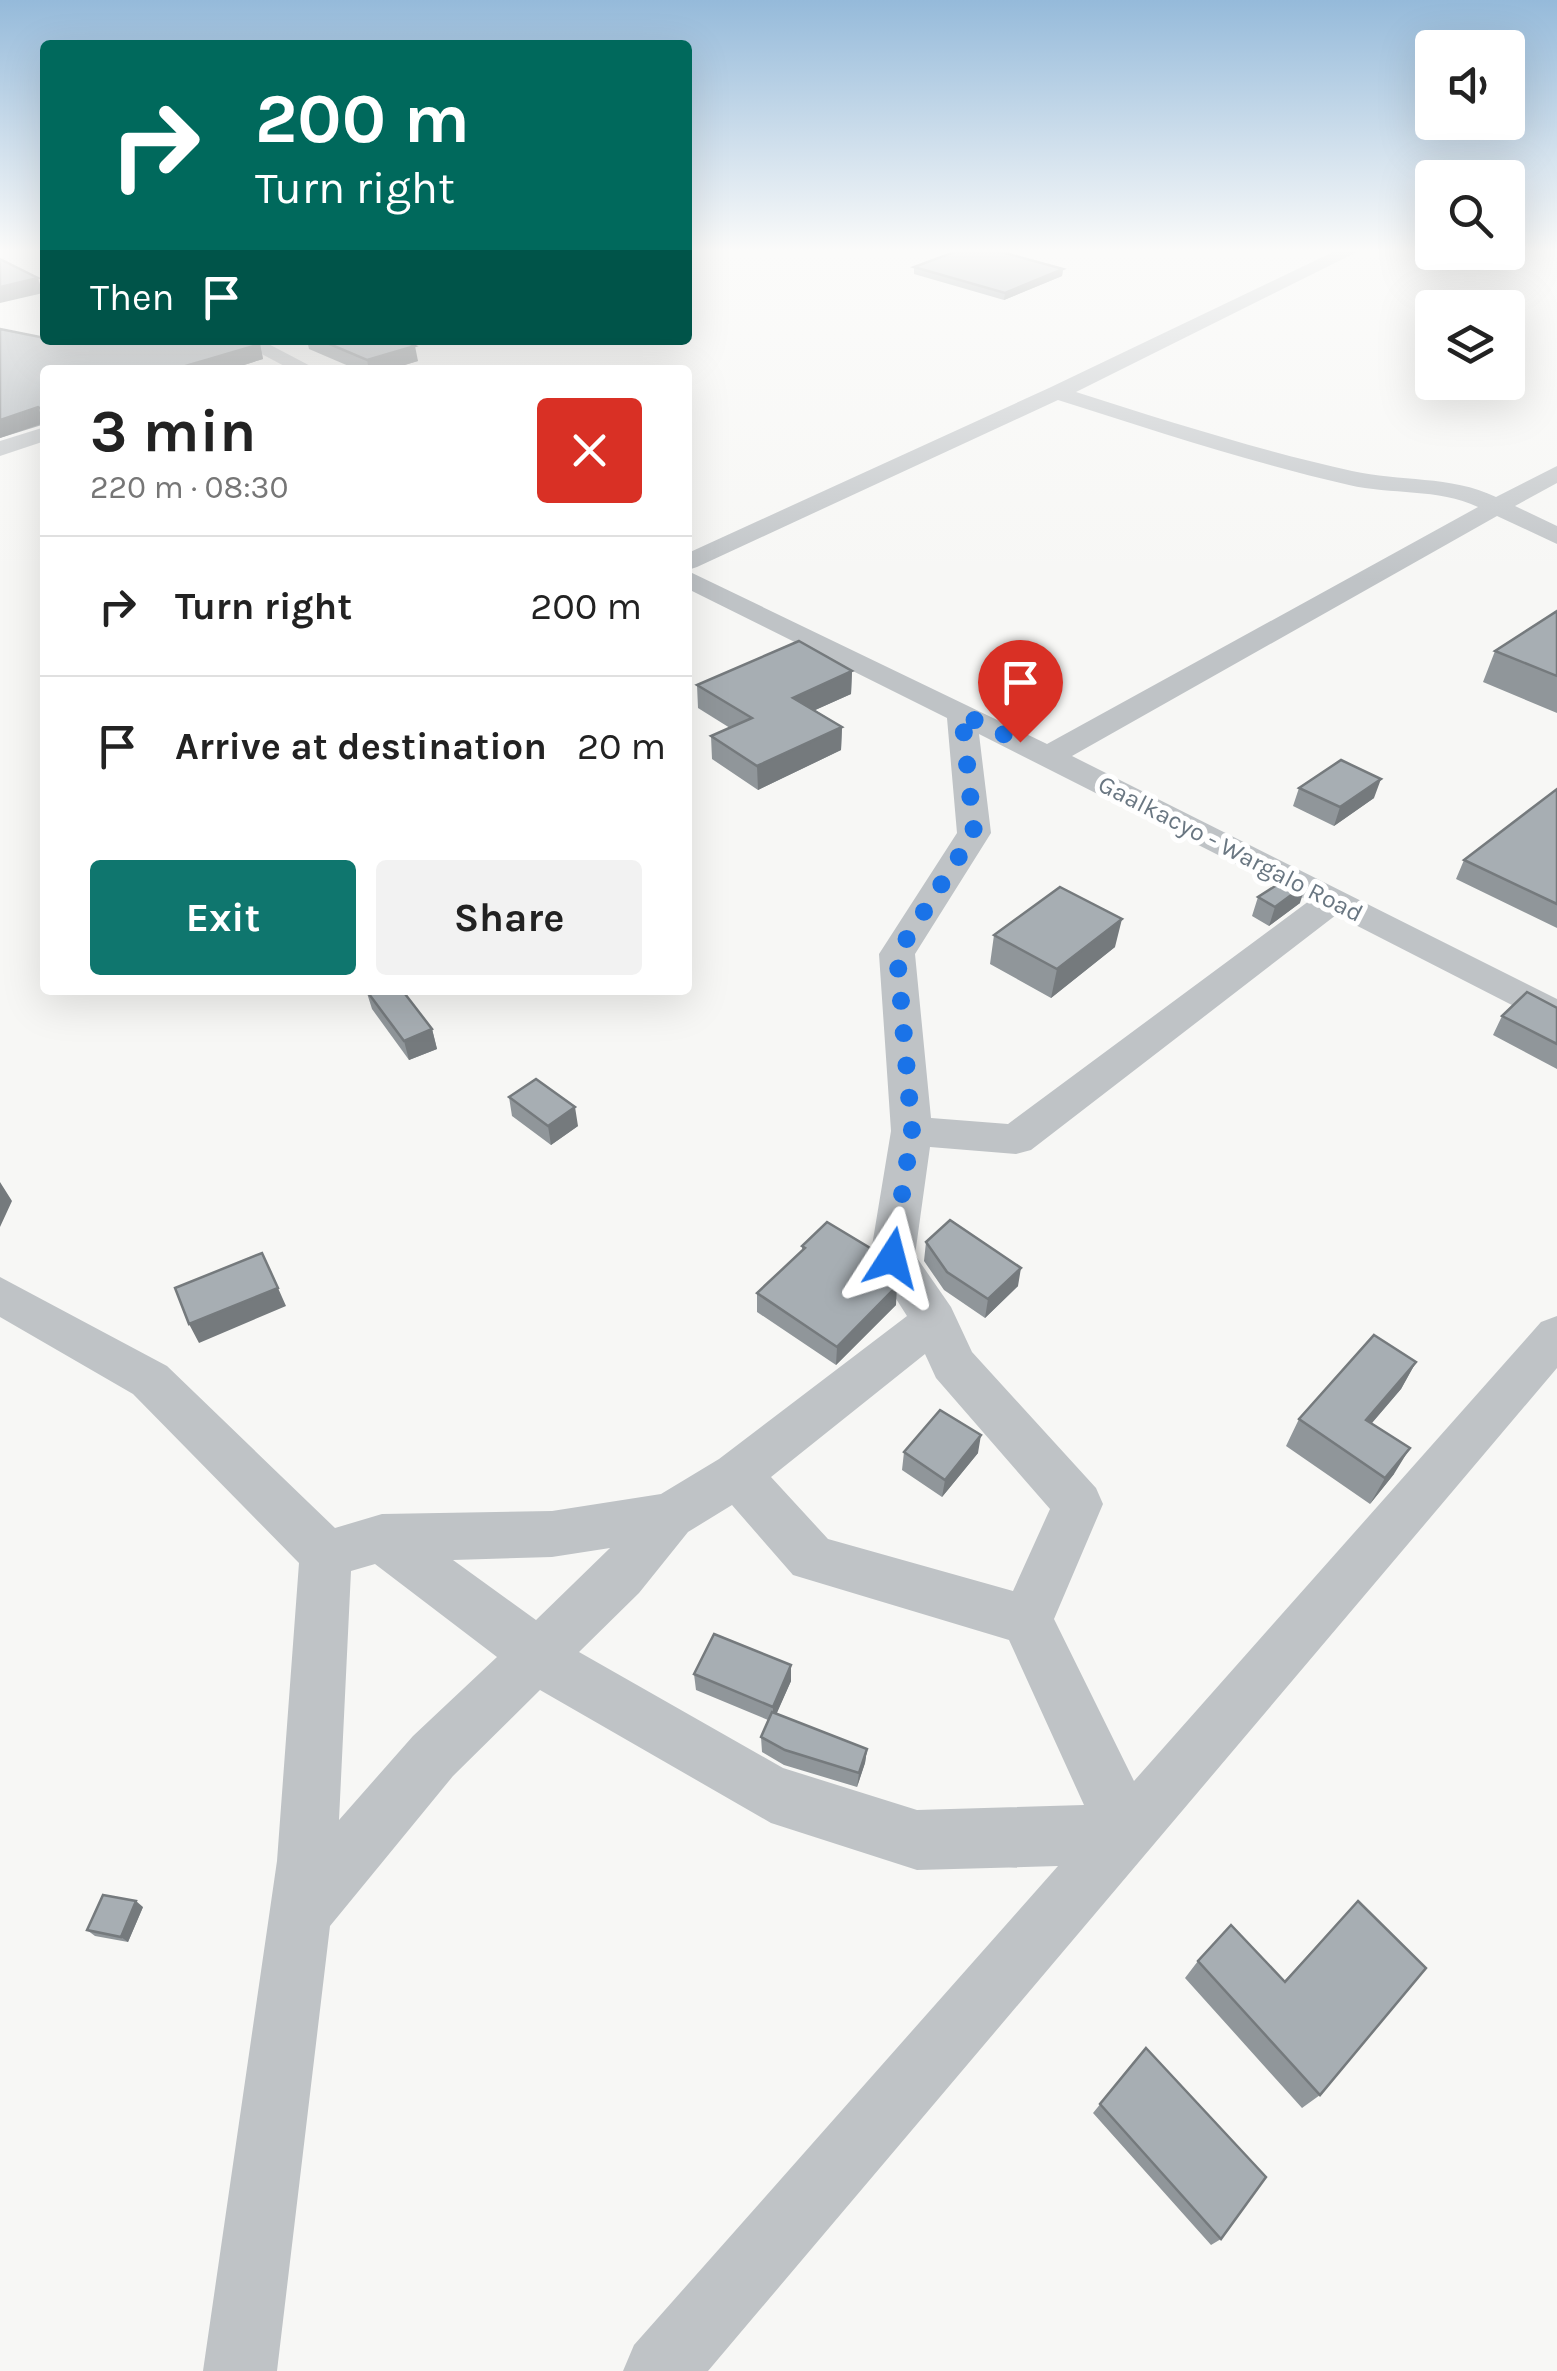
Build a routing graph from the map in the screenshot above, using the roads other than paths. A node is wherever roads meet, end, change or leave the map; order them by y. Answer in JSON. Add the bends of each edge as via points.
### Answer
{"nodes":[{"id":1,"x":1122,"y":362,"type":"edge"},
{"id":2,"x":1058,"y":393,"type":"junction"},
{"id":3,"x":40,"y":436,"type":"edge"},
{"id":4,"x":0,"y":448,"type":"edge"},
{"id":5,"x":1557,"y":473,"type":"edge"},
{"id":6,"x":1500,"y":507,"type":"junction"},
{"id":7,"x":1557,"y":536,"type":"edge"},
{"id":8,"x":692,"y":560,"type":"edge"},
{"id":9,"x":692,"y":581,"type":"edge"},
{"id":10,"x":962,"y":714,"type":"junction"},
{"id":11,"x":1048,"y":756,"type":"junction"},
{"id":12,"x":1334,"y":899,"type":"junction"},
{"id":13,"x":1557,"y":1015,"type":"edge"},
{"id":14,"x":912,"y":1131,"type":"junction"},
{"id":15,"x":0,"y":1295,"type":"edge"},
{"id":16,"x":935,"y":1320,"type":"junction"},
{"id":17,"x":1557,"y":1335,"type":"edge"},
{"id":18,"x":737,"y":1475,"type":"junction"},
{"id":19,"x":670,"y":1516,"type":"junction"},
{"id":20,"x":382,"y":1538,"type":"junction"},
{"id":21,"x":326,"y":1555,"type":"junction"},
{"id":22,"x":1026,"y":1620,"type":"junction"},
{"id":23,"x":540,"y":1656,"type":"junction"},
{"id":24,"x":1128,"y":1834,"type":"junction"},
{"id":25,"x":300,"y":1913,"type":"junction"},
{"id":26,"x":240,"y":2371,"type":"edge"},
{"id":27,"x":660,"y":2371,"type":"edge"}],
"edges":[{"from":1,"to":2,"type":"street"},
{"from":2,"to":6,"type":"street","via":[[1258,457],[1359,480],[1443,487]]},
{"from":2,"to":8,"type":"street"},
{"from":3,"to":4,"type":"street"},
{"from":5,"to":6,"type":"street"},
{"from":6,"to":7,"type":"street"},
{"from":6,"to":11,"type":"street"},
{"from":9,"to":10,"type":"street","name":"Gaalkacyo - Wargalo Road"},
{"from":10,"to":11,"type":"street","name":"Gaalkacyo - Wargalo Road"},
{"from":10,"to":14,"type":"street","via":[[974,833],[897,954]]},
{"from":11,"to":12,"type":"street","name":"Gaalkacyo - Wargalo Road"},
{"from":12,"to":13,"type":"street","name":"Gaalkacyo - Wargalo Road"},
{"from":12,"to":14,"type":"street","via":[[1016,1139]]},
{"from":14,"to":16,"type":"street","via":[[892,1258]]},
{"from":15,"to":21,"type":"street","via":[[150,1380]]},
{"from":16,"to":18,"type":"street"},
{"from":16,"to":22,"type":"street","via":[[953,1364],[1078,1504]]},
{"from":17,"to":24,"type":"street"},
{"from":18,"to":19,"type":"street"},
{"from":18,"to":22,"type":"street","via":[[812,1558]]},
{"from":19,"to":20,"type":"street","via":[[552,1534]]},
{"from":19,"to":23,"type":"street"},
{"from":20,"to":21,"type":"street"},
{"from":20,"to":23,"type":"street"},
{"from":21,"to":25,"type":"street"},
{"from":22,"to":24,"type":"street"},
{"from":23,"to":24,"type":"street","via":[[578,1685],[770,1794],[917,1840]]},
{"from":23,"to":25,"type":"street","via":[[433,1756]]},
{"from":24,"to":27,"type":"street"},
{"from":25,"to":26,"type":"street"}]}
